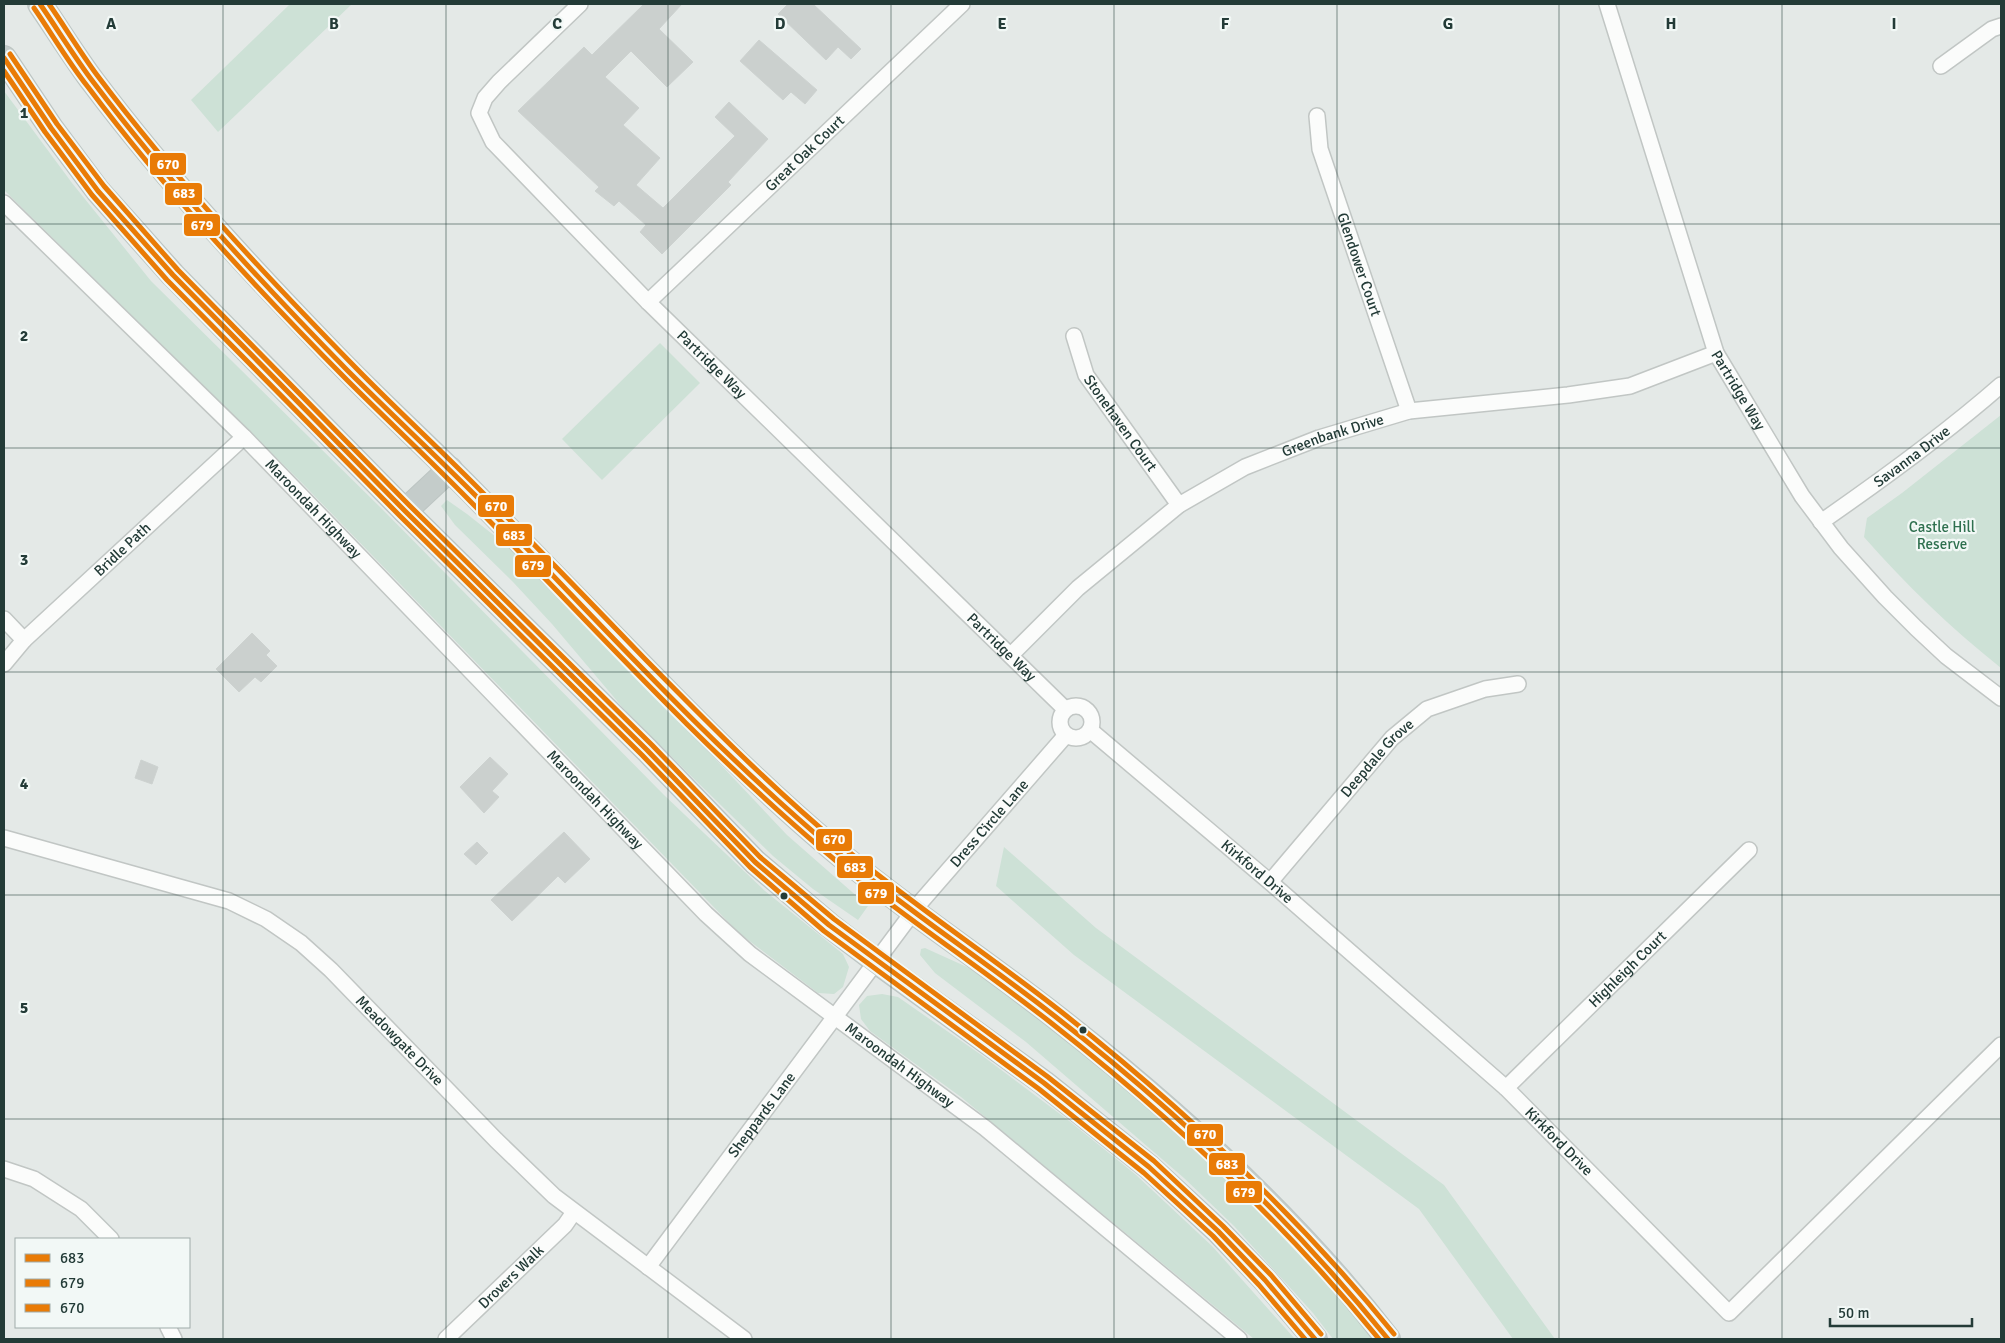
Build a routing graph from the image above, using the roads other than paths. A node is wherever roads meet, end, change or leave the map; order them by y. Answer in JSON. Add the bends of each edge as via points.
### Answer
{"nodes":[{"id":1,"x":40,"y":4,"type":"edge"},
{"id":2,"x":580,"y":4,"type":"edge"},
{"id":3,"x":962,"y":4,"type":"edge"},
{"id":4,"x":1607,"y":4,"type":"edge"},
{"id":5,"x":2001,"y":26,"type":"edge"},
{"id":6,"x":4,"y":58,"type":"edge"},
{"id":7,"x":1941,"y":66,"type":"dead end"},
{"id":8,"x":1317,"y":116,"type":"dead end"},
{"id":9,"x":4,"y":203,"type":"edge"},
{"id":10,"x":648,"y":302,"type":"junction"},
{"id":11,"x":1074,"y":336,"type":"dead end"},
{"id":12,"x":1716,"y":353,"type":"junction"},
{"id":13,"x":2001,"y":385,"type":"edge"},
{"id":14,"x":1409,"y":411,"type":"junction"},
{"id":15,"x":244,"y":436,"type":"junction"},
{"id":16,"x":450,"y":469,"type":"junction"},
{"id":17,"x":1179,"y":504,"type":"junction"},
{"id":18,"x":405,"y":511,"type":"junction"},
{"id":19,"x":1821,"y":522,"type":"junction"},
{"id":20,"x":4,"y":619,"type":"edge"},
{"id":21,"x":24,"y":640,"type":"junction"},
{"id":22,"x":1011,"y":655,"type":"junction"},
{"id":23,"x":4,"y":664,"type":"edge"},
{"id":24,"x":1518,"y":684,"type":"dead end"},
{"id":25,"x":2001,"y":698,"type":"edge"},
{"id":26,"x":1065,"y":709,"type":"junction"},
{"id":27,"x":1090,"y":730,"type":"junction"},
{"id":28,"x":1066,"y":735,"type":"junction"},
{"id":29,"x":4,"y":838,"type":"edge"},
{"id":30,"x":1749,"y":850,"type":"dead end"},
{"id":31,"x":1270,"y":882,"type":"junction"},
{"id":32,"x":912,"y":912,"type":"junction"},
{"id":33,"x":876,"y":961,"type":"junction"},
{"id":34,"x":834,"y":1016,"type":"junction"},
{"id":35,"x":2001,"y":1045,"type":"edge"},
{"id":36,"x":1506,"y":1088,"type":"junction"},
{"id":37,"x":4,"y":1170,"type":"edge"},
{"id":38,"x":574,"y":1212,"type":"junction"},
{"id":39,"x":110,"y":1238,"type":"edge"},
{"id":40,"x":648,"y":1267,"type":"junction"},
{"id":41,"x":446,"y":1339,"type":"edge"},
{"id":42,"x":744,"y":1339,"type":"edge"},
{"id":43,"x":1239,"y":1339,"type":"edge"},
{"id":44,"x":1315,"y":1339,"type":"edge"},
{"id":45,"x":1388,"y":1339,"type":"edge"}],
"edges":[{"from":1,"to":16,"type":"highway","via":[[92,81],[222,238],[336,358]]},
{"from":2,"to":10,"type":"street","name":"Partridge Way","via":[[499,82],[485,98],[479,113],[494,142]]},
{"from":3,"to":10,"type":"street","name":"Great Oak Court"},
{"from":4,"to":12,"type":"street","name":"Partridge Way"},
{"from":5,"to":7,"type":"street"},
{"from":6,"to":18,"type":"highway","via":[[98,191],[173,275]]},
{"from":8,"to":14,"type":"street","name":"Glendower Court","via":[[1320,149]]},
{"from":9,"to":15,"type":"street","name":"Maroondah Highway"},
{"from":10,"to":22,"type":"street","name":"Partridge Way"},
{"from":11,"to":17,"type":"street","name":"Stonehaven Court","via":[[1086,375]]},
{"from":12,"to":14,"type":"street","name":"Greenbank Drive","via":[[1630,386]]},
{"from":12,"to":19,"type":"street","name":"Partridge Way"},
{"from":13,"to":19,"type":"street","name":"Savanna Drive","via":[[1900,467]]},
{"from":14,"to":17,"type":"street","name":"Greenbank Drive","via":[[1319,438],[1245,467]]},
{"from":15,"to":21,"type":"street","name":"Bridle Path"},
{"from":15,"to":34,"type":"street","name":"Maroondah Highway","via":[[706,914],[750,954]]},
{"from":16,"to":18,"type":"highway"},
{"from":16,"to":32,"type":"highway","via":[[764,788]]},
{"from":17,"to":22,"type":"street","name":"Greenbank Drive","via":[[1078,588]]},
{"from":18,"to":33,"type":"highway","via":[[756,862]]},
{"from":19,"to":25,"type":"street","name":"Partridge Way","via":[[1891,604],[1946,656]]},
{"from":20,"to":21,"type":"street"},
{"from":21,"to":23,"type":"street","name":"Bridle Path"},
{"from":22,"to":26,"type":"street","name":"Partridge Way"},
{"from":24,"to":31,"type":"street","name":"Deepdale Grove","via":[[1486,689],[1427,709],[1392,738]]},
{"from":26,"to":27,"type":"street","via":[[1074,705],[1088,711],[1092,720]]},
{"from":26,"to":28,"type":"street","via":[[1059,722]]},
{"from":27,"to":28,"type":"street","via":[[1081,737]]},
{"from":27,"to":31,"type":"street","name":"Kirkford Drive"},
{"from":28,"to":32,"type":"street","name":"Dress Circle Lane"},
{"from":29,"to":38,"type":"street","name":"Meadowgate Drive","via":[[229,901],[266,919],[301,943],[331,970],[532,1177]]},
{"from":30,"to":36,"type":"street","name":"Highleigh Court"},
{"from":31,"to":36,"type":"street","name":"Kirkford Drive"},
{"from":32,"to":33,"type":"street","name":"Dress Circle Lane"},
{"from":32,"to":45,"type":"highway","via":[[1049,1011],[1188,1127],[1303,1240]]},
{"from":33,"to":34,"type":"street","name":"Sheppards Lane"},
{"from":33,"to":44,"type":"highway","via":[[1044,1083],[1149,1167],[1232,1245]]},
{"from":34,"to":40,"type":"street","name":"Sheppards Lane"},
{"from":34,"to":43,"type":"street","name":"Maroondah Highway","via":[[985,1128]]},
{"from":35,"to":36,"type":"street","name":"Kirkford Drive","via":[[1729,1313]]},
{"from":37,"to":39,"type":"street","via":[[34,1179],[81,1209]]},
{"from":38,"to":40,"type":"street","name":"Meadowgate Drive"},
{"from":38,"to":41,"type":"street","name":"Drovers Walk","via":[[565,1225]]},
{"from":40,"to":42,"type":"street","name":"Meadowgate Drive"}]}
